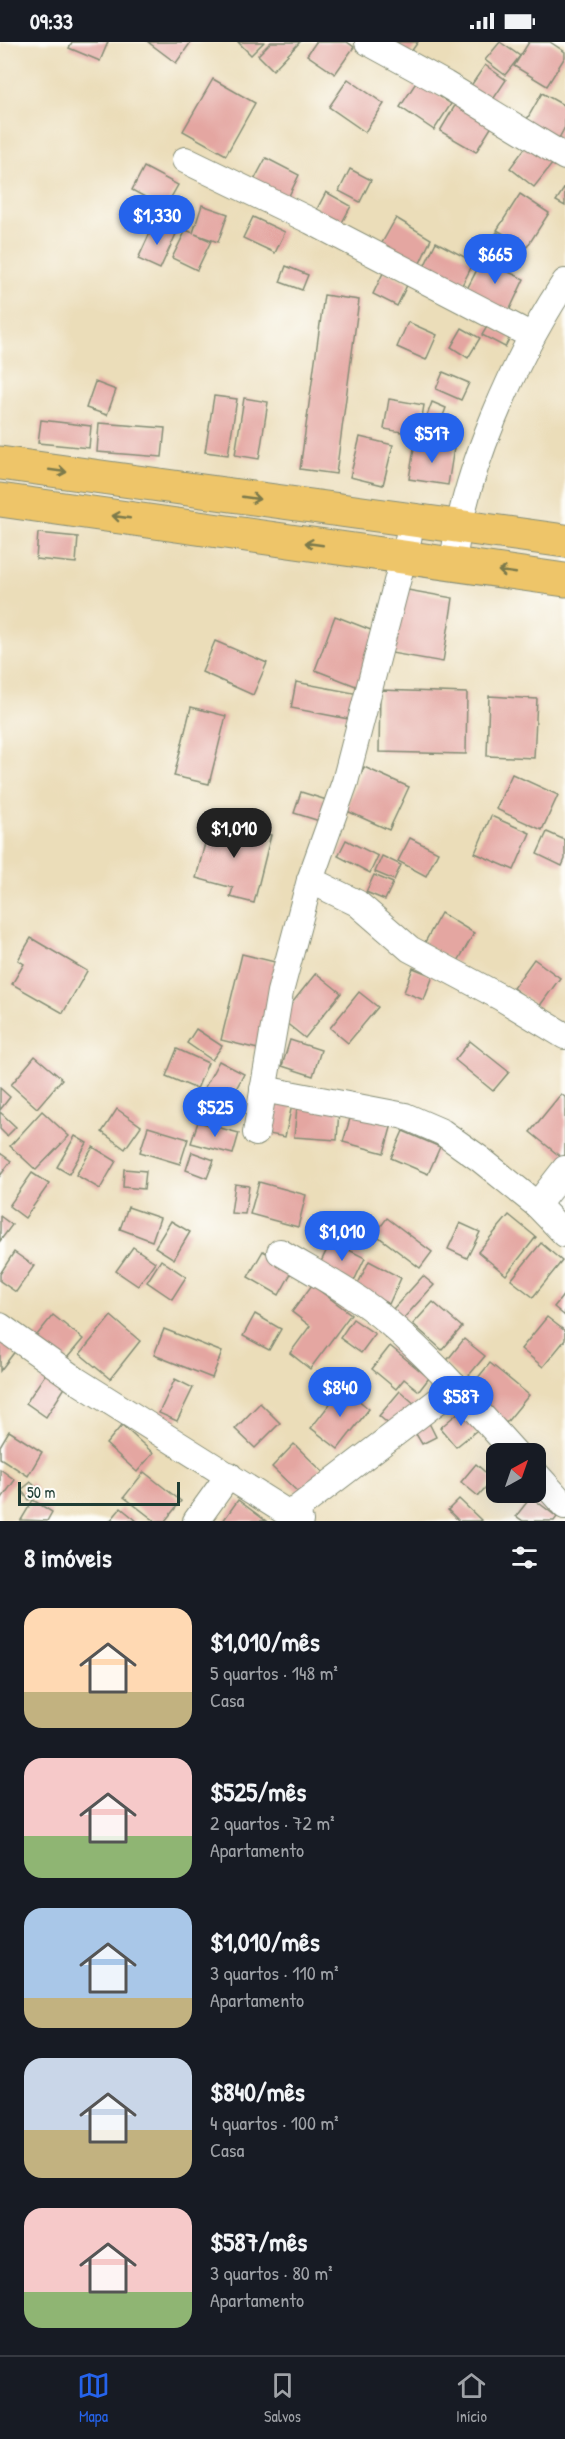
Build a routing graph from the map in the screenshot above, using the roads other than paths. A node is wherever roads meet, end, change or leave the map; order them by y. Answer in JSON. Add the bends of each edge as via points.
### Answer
{"nodes":[{"id":1,"x":368,"y":42,"type":"edge"},
{"id":2,"x":565,"y":157,"type":"edge"},
{"id":3,"x":185,"y":160,"type":"dead end"},
{"id":4,"x":565,"y":282,"type":"edge"},
{"id":5,"x":532,"y":336,"type":"junction"},
{"id":6,"x":0,"y":463,"type":"edge"},
{"id":7,"x":0,"y":500,"type":"edge"},
{"id":8,"x":413,"y":520,"type":"junction"},
{"id":9,"x":456,"y":526,"type":"junction"},
{"id":10,"x":565,"y":541,"type":"edge"},
{"id":11,"x":405,"y":557,"type":"junction"},
{"id":12,"x":453,"y":565,"type":"junction"},
{"id":13,"x":565,"y":580,"type":"edge"},
{"id":14,"x":310,"y":880,"type":"junction"},
{"id":15,"x":565,"y":1036,"type":"edge"},
{"id":16,"x":263,"y":1089,"type":"junction"},
{"id":17,"x":256,"y":1133,"type":"dead end"},
{"id":18,"x":565,"y":1169,"type":"edge"},
{"id":19,"x":537,"y":1205,"type":"junction"},
{"id":20,"x":565,"y":1234,"type":"edge"},
{"id":21,"x":280,"y":1252,"type":"dead end"},
{"id":22,"x":0,"y":1326,"type":"edge"},
{"id":23,"x":456,"y":1387,"type":"junction"},
{"id":24,"x":506,"y":1443,"type":"edge"},
{"id":25,"x":229,"y":1475,"type":"junction"},
{"id":26,"x":546,"y":1485,"type":"edge"},
{"id":27,"x":565,"y":1506,"type":"edge"},
{"id":28,"x":295,"y":1518,"type":"edge"},
{"id":29,"x":196,"y":1521,"type":"edge"}],
"edges":[{"from":1,"to":2,"type":"street"},
{"from":3,"to":5,"type":"street"},
{"from":4,"to":5,"type":"street"},
{"from":5,"to":9,"type":"street","via":[[482,449]]},
{"from":6,"to":8,"type":"main road","one_way":true},
{"from":11,"to":7,"type":"main road","one_way":true},
{"from":8,"to":9,"type":"main road"},
{"from":8,"to":11,"type":"street"},
{"from":9,"to":10,"type":"main road"},
{"from":9,"to":12,"type":"street"},
{"from":11,"to":12,"type":"main road"},
{"from":11,"to":14,"type":"street","via":[[345,782]]},
{"from":13,"to":12,"type":"main road","one_way":true},
{"from":14,"to":15,"type":"street","via":[[357,903],[410,949]]},
{"from":14,"to":16,"type":"street","via":[[280,992]]},
{"from":16,"to":17,"type":"street"},
{"from":16,"to":19,"type":"street","via":[[405,1116],[442,1132]]},
{"from":18,"to":19,"type":"street"},
{"from":19,"to":20,"type":"street"},
{"from":21,"to":23,"type":"street","via":[[387,1321]]},
{"from":22,"to":25,"type":"street","via":[[76,1380]]},
{"from":23,"to":24,"type":"street"},
{"from":23,"to":28,"type":"street"},
{"from":25,"to":28,"type":"street"},
{"from":25,"to":29,"type":"street"},
{"from":26,"to":27,"type":"street"}]}
